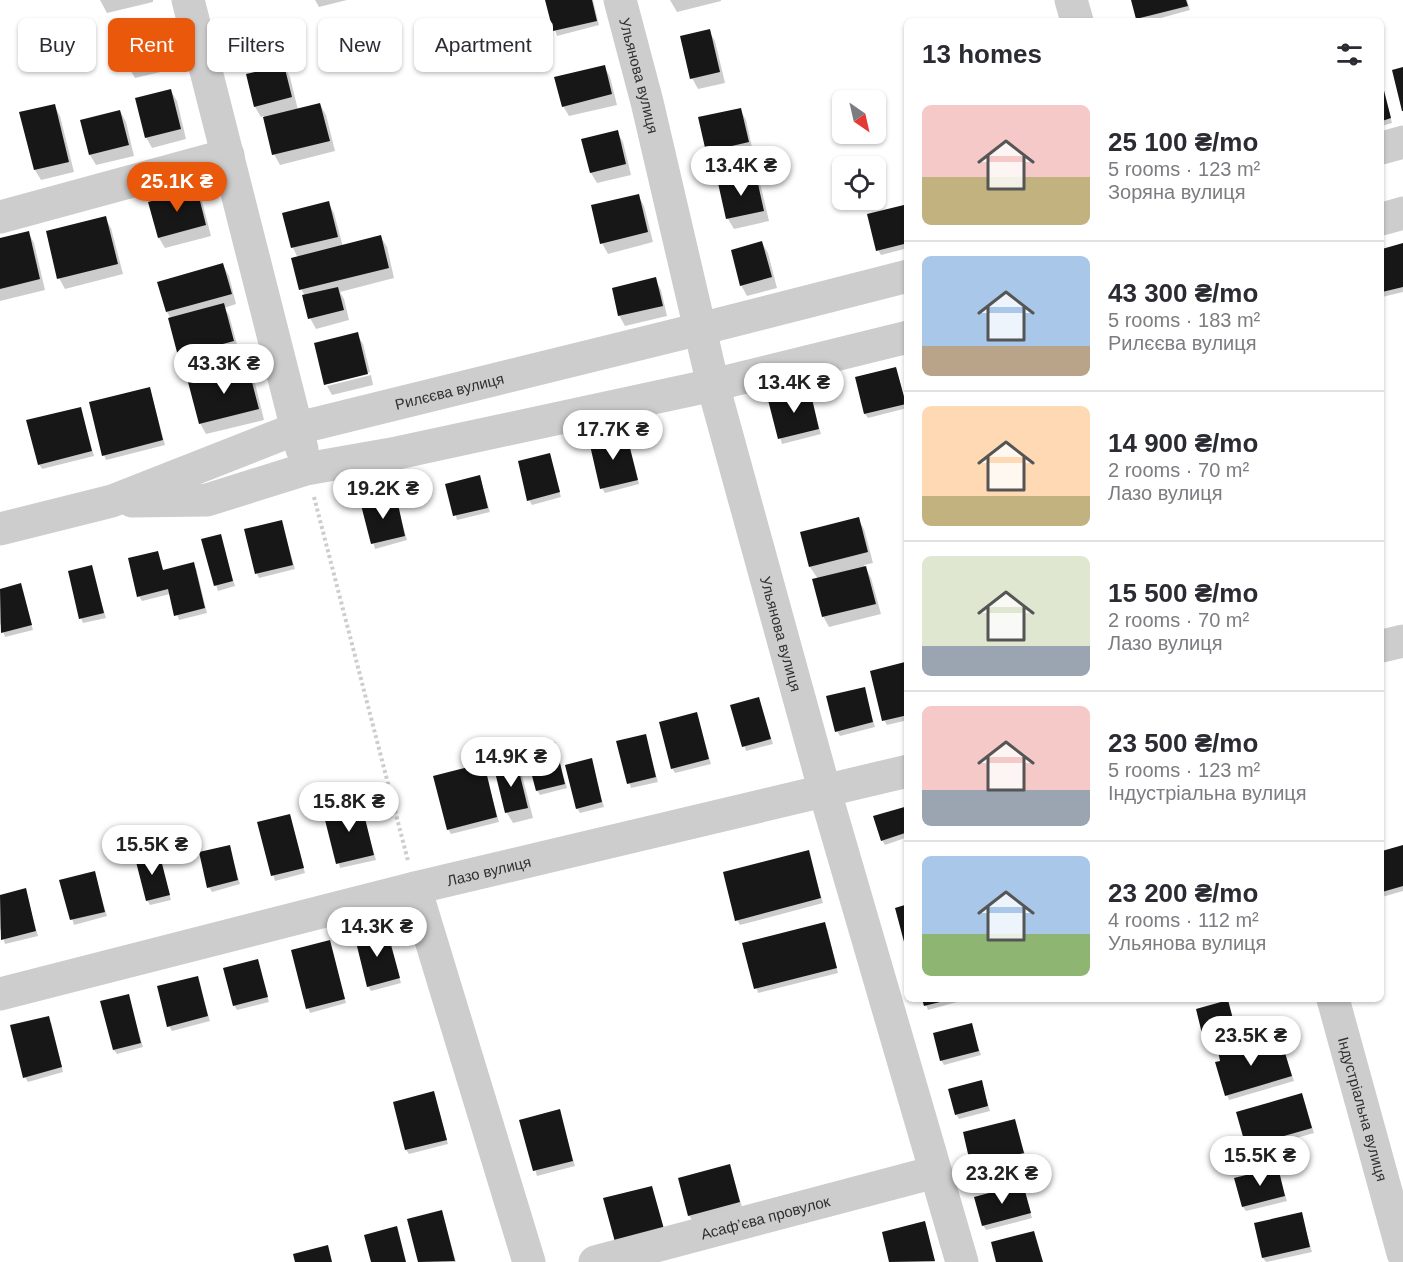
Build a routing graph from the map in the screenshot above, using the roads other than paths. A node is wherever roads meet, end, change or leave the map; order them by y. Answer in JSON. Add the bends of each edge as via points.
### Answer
{"nodes":[{"id":1,"x":188,"y":0,"type":"edge"},
{"id":2,"x":620,"y":0,"type":"edge"},
{"id":3,"x":1071,"y":0,"type":"edge"},
{"id":4,"x":1076,"y":18,"type":"edge"},
{"id":5,"x":1403,"y":142,"type":"edge"},
{"id":6,"x":1384,"y":147,"type":"edge"},
{"id":7,"x":228,"y":155,"type":"junction"},
{"id":8,"x":1403,"y":213,"type":"edge"},
{"id":9,"x":0,"y":217,"type":"edge"},
{"id":10,"x":1384,"y":218,"type":"edge"},
{"id":11,"x":904,"y":277,"type":"edge"},
{"id":12,"x":700,"y":329,"type":"junction"},
{"id":13,"x":904,"y":338,"type":"edge"},
{"id":14,"x":713,"y":385,"type":"junction"},
{"id":15,"x":298,"y":428,"type":"junction"},
{"id":16,"x":306,"y":469,"type":"junction"},
{"id":17,"x":112,"y":501,"type":"junction"},
{"id":18,"x":0,"y":529,"type":"edge"},
{"id":19,"x":1403,"y":641,"type":"edge"},
{"id":20,"x":1384,"y":646,"type":"edge"},
{"id":21,"x":904,"y":772,"type":"edge"},
{"id":22,"x":825,"y":792,"type":"junction"},
{"id":23,"x":416,"y":888,"type":"junction"},
{"id":24,"x":0,"y":994,"type":"edge"},
{"id":25,"x":1334,"y":1002,"type":"edge"},
{"id":26,"x":935,"y":1172,"type":"junction"},
{"id":27,"x":1403,"y":1253,"type":"edge"},
{"id":28,"x":529,"y":1262,"type":"edge"},
{"id":29,"x":595,"y":1262,"type":"edge"},
{"id":30,"x":962,"y":1262,"type":"edge"}],
"edges":[{"from":1,"to":7,"type":"street"},
{"from":2,"to":12,"type":"street","name":"Ульянова вулиця"},
{"from":3,"to":4,"type":"street"},
{"from":5,"to":6,"type":"street"},
{"from":7,"to":9,"type":"street"},
{"from":7,"to":15,"type":"street"},
{"from":8,"to":10,"type":"street"},
{"from":11,"to":12,"type":"street","name":"Рилєєва вулиця"},
{"from":12,"to":14,"type":"street","name":"Ульянова вулиця"},
{"from":12,"to":15,"type":"street","name":"Рилєєва вулиця"},
{"from":13,"to":14,"type":"street"},
{"from":14,"to":16,"type":"street"},
{"from":14,"to":22,"type":"street","name":"Ульянова вулиця"},
{"from":15,"to":16,"type":"street"},
{"from":15,"to":17,"type":"street","name":"Рилєєва вулиця"},
{"from":16,"to":17,"type":"street","via":[[207,500]]},
{"from":17,"to":18,"type":"street","name":"Рилєєва вулиця"},
{"from":19,"to":20,"type":"street"},
{"from":21,"to":22,"type":"street","name":"Лазо вулиця"},
{"from":22,"to":23,"type":"street","name":"Лазо вулиця"},
{"from":22,"to":26,"type":"street","name":"Ульянова вулиця"},
{"from":23,"to":24,"type":"street","name":"Лазо вулиця"},
{"from":23,"to":28,"type":"street"},
{"from":25,"to":27,"type":"street","name":"Індустріальна вулиця"},
{"from":26,"to":29,"type":"street","name":"Асаф’єва провулок"},
{"from":26,"to":30,"type":"street","name":"Ульянова вулиця"}]}
